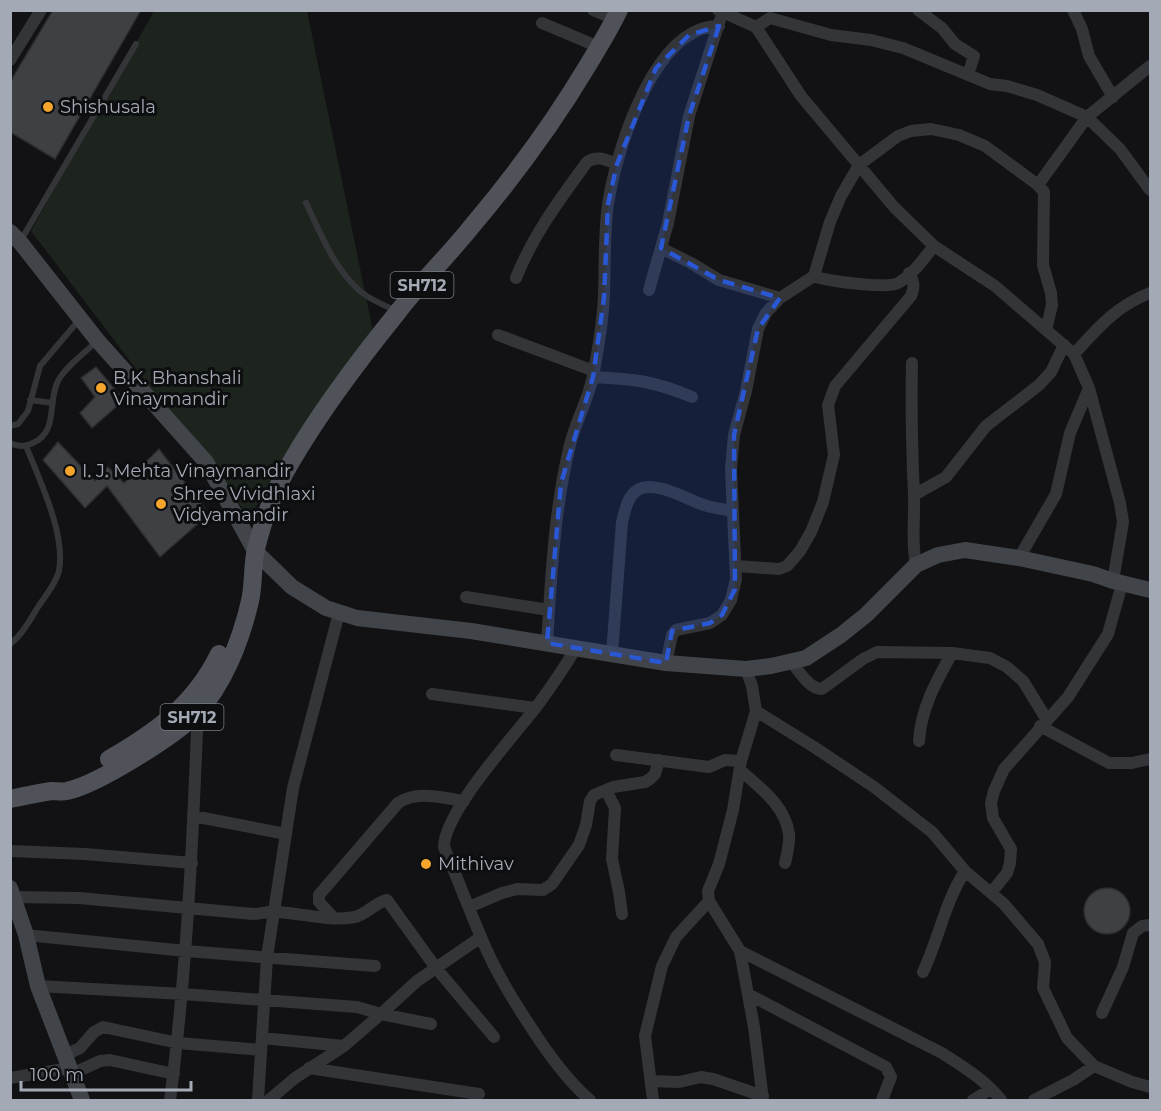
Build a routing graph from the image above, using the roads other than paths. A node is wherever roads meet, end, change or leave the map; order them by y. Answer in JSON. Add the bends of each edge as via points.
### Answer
{"nodes":[{"id":1,"x":41,"y":10,"type":"edge"},
{"id":2,"x":593,"y":10,"type":"edge"},
{"id":3,"x":918,"y":10,"type":"edge"},
{"id":4,"x":1073,"y":10,"type":"edge"},
{"id":5,"x":774,"y":14,"type":"edge"},
{"id":6,"x":617,"y":15,"type":"edge"},
{"id":7,"x":720,"y":16,"type":"edge"},
{"id":8,"x":542,"y":23,"type":"dead end"},
{"id":9,"x":756,"y":27,"type":"junction"},
{"id":10,"x":136,"y":44,"type":"dead end"},
{"id":11,"x":598,"y":47,"type":"junction"},
{"id":12,"x":10,"y":60,"type":"edge"},
{"id":13,"x":1150,"y":66,"type":"edge"},
{"id":14,"x":968,"y":75,"type":"junction"},
{"id":15,"x":1113,"y":96,"type":"junction"},
{"id":16,"x":1087,"y":117,"type":"junction"},
{"id":17,"x":617,"y":164,"type":"junction"},
{"id":18,"x":859,"y":165,"type":"junction"},
{"id":19,"x":1038,"y":185,"type":"junction"},
{"id":20,"x":1150,"y":190,"type":"edge"},
{"id":21,"x":306,"y":203,"type":"dead end"},
{"id":22,"x":16,"y":237,"type":"edge"},
{"id":23,"x":934,"y":246,"type":"junction"},
{"id":24,"x":661,"y":248,"type":"junction"},
{"id":25,"x":909,"y":273,"type":"junction"},
{"id":26,"x":814,"y":276,"type":"junction"},
{"id":27,"x":516,"y":278,"type":"dead end"},
{"id":28,"x":649,"y":291,"type":"dead end"},
{"id":29,"x":1150,"y":293,"type":"edge"},
{"id":30,"x":780,"y":298,"type":"junction"},
{"id":31,"x":398,"y":312,"type":"junction"},
{"id":32,"x":81,"y":318,"type":"junction"},
{"id":33,"x":1046,"y":330,"type":"junction"},
{"id":34,"x":498,"y":335,"type":"dead end"},
{"id":35,"x":97,"y":340,"type":"junction"},
{"id":36,"x":1064,"y":345,"type":"junction"},
{"id":37,"x":1074,"y":354,"type":"junction"},
{"id":38,"x":912,"y":363,"type":"dead end"},
{"id":39,"x":593,"y":374,"type":"junction"},
{"id":40,"x":1089,"y":388,"type":"junction"},
{"id":41,"x":692,"y":397,"type":"dead end"},
{"id":42,"x":30,"y":400,"type":"junction"},
{"id":43,"x":53,"y":403,"type":"junction"},
{"id":44,"x":10,"y":426,"type":"edge"},
{"id":45,"x":10,"y":443,"type":"edge"},
{"id":46,"x":26,"y":446,"type":"junction"},
{"id":47,"x":914,"y":495,"type":"junction"},
{"id":48,"x":732,"y":511,"type":"junction"},
{"id":49,"x":255,"y":551,"type":"junction"},
{"id":50,"x":1019,"y":558,"type":"junction"},
{"id":51,"x":916,"y":565,"type":"junction"},
{"id":52,"x":736,"y":566,"type":"junction"},
{"id":53,"x":1118,"y":582,"type":"junction"},
{"id":54,"x":1150,"y":590,"type":"edge"},
{"id":55,"x":466,"y":597,"type":"dead end"},
{"id":56,"x":549,"y":610,"type":"junction"},
{"id":57,"x":339,"y":613,"type":"junction"},
{"id":58,"x":10,"y":644,"type":"edge"},
{"id":59,"x":547,"y":644,"type":"junction"},
{"id":60,"x":576,"y":648,"type":"junction"},
{"id":61,"x":952,"y":653,"type":"junction"},
{"id":62,"x":612,"y":654,"type":"junction"},
{"id":63,"x":791,"y":661,"type":"junction"},
{"id":64,"x":666,"y":663,"type":"junction"},
{"id":65,"x":746,"y":669,"type":"junction"},
{"id":66,"x":432,"y":694,"type":"dead end"},
{"id":67,"x":192,"y":708,"type":"junction"},
{"id":68,"x":535,"y":708,"type":"junction"},
{"id":69,"x":756,"y":711,"type":"junction"},
{"id":70,"x":1043,"y":723,"type":"junction"},
{"id":71,"x":919,"y":741,"type":"dead end"},
{"id":72,"x":615,"y":755,"type":"dead end"},
{"id":73,"x":1150,"y":759,"type":"edge"},
{"id":74,"x":659,"y":760,"type":"junction"},
{"id":75,"x":740,"y":766,"type":"junction"},
{"id":76,"x":606,"y":790,"type":"junction"},
{"id":77,"x":10,"y":799,"type":"edge"},
{"id":78,"x":464,"y":801,"type":"junction"},
{"id":79,"x":194,"y":816,"type":"junction"},
{"id":80,"x":286,"y":834,"type":"junction"},
{"id":81,"x":10,"y":851,"type":"edge"},
{"id":82,"x":192,"y":863,"type":"junction"},
{"id":83,"x":785,"y":863,"type":"dead end"},
{"id":84,"x":965,"y":871,"type":"junction"},
{"id":85,"x":12,"y":892,"type":"edge"},
{"id":86,"x":991,"y":893,"type":"junction"},
{"id":87,"x":709,"y":901,"type":"junction"},
{"id":88,"x":470,"y":907,"type":"junction"},
{"id":89,"x":190,"y":908,"type":"junction"},
{"id":90,"x":273,"y":911,"type":"junction"},
{"id":91,"x":622,"y":914,"type":"dead end"},
{"id":92,"x":334,"y":918,"type":"junction"},
{"id":93,"x":1150,"y":925,"type":"edge"},
{"id":94,"x":26,"y":935,"type":"junction"},
{"id":95,"x":481,"y":937,"type":"junction"},
{"id":96,"x":186,"y":951,"type":"junction"},
{"id":97,"x":740,"y":951,"type":"junction"},
{"id":98,"x":267,"y":957,"type":"junction"},
{"id":99,"x":375,"y":966,"type":"dead end"},
{"id":100,"x":436,"y":968,"type":"junction"},
{"id":101,"x":923,"y":972,"type":"dead end"},
{"id":102,"x":38,"y":986,"type":"junction"},
{"id":103,"x":183,"y":994,"type":"junction"},
{"id":104,"x":748,"y":994,"type":"junction"},
{"id":105,"x":264,"y":1001,"type":"junction"},
{"id":106,"x":1102,"y":1013,"type":"dead end"},
{"id":107,"x":381,"y":1014,"type":"junction"},
{"id":108,"x":431,"y":1024,"type":"dead end"},
{"id":109,"x":494,"y":1037,"type":"dead end"},
{"id":110,"x":178,"y":1043,"type":"junction"},
{"id":111,"x":262,"y":1044,"type":"junction"},
{"id":112,"x":344,"y":1046,"type":"junction"},
{"id":113,"x":69,"y":1066,"type":"junction"},
{"id":114,"x":1094,"y":1066,"type":"junction"},
{"id":115,"x":309,"y":1068,"type":"junction"},
{"id":116,"x":174,"y":1074,"type":"junction"},
{"id":117,"x":10,"y":1078,"type":"edge"},
{"id":118,"x":651,"y":1081,"type":"junction"},
{"id":119,"x":1150,"y":1087,"type":"edge"},
{"id":120,"x":992,"y":1089,"type":"junction"},
{"id":121,"x":479,"y":1094,"type":"dead end"},
{"id":122,"x":763,"y":1098,"type":"edge"},
{"id":123,"x":82,"y":1101,"type":"edge"},
{"id":124,"x":170,"y":1101,"type":"edge"},
{"id":125,"x":258,"y":1101,"type":"edge"},
{"id":126,"x":269,"y":1101,"type":"edge"},
{"id":127,"x":590,"y":1101,"type":"edge"},
{"id":128,"x":653,"y":1101,"type":"edge"},
{"id":129,"x":882,"y":1101,"type":"edge"},
{"id":130,"x":973,"y":1101,"type":"edge"},
{"id":131,"x":1001,"y":1101,"type":"edge"},
{"id":132,"x":1034,"y":1101,"type":"edge"}],
"edges":[{"from":1,"to":12,"type":"street"},
{"from":2,"to":6,"type":"street"},
{"from":3,"to":14,"type":"street","via":[[973,55]]},
{"from":4,"to":15,"type":"street","via":[[1089,57]]},
{"from":5,"to":9,"type":"street"},
{"from":5,"to":14,"type":"street","via":[[831,35],[903,48]]},
{"from":6,"to":11,"type":"main road","number":"SH712"},
{"from":7,"to":9,"type":"street"},
{"from":7,"to":17,"type":"street","via":[[689,35],[656,68]]},
{"from":7,"to":24,"type":"street","via":[[689,116]]},
{"from":8,"to":11,"type":"street"},
{"from":9,"to":18,"type":"street","via":[[801,96]]},
{"from":10,"to":22,"type":"lane"},
{"from":11,"to":31,"type":"main road","number":"SH712","via":[[522,164]]},
{"from":13,"to":15,"type":"street"},
{"from":14,"to":16,"type":"street","via":[[1037,95]]},
{"from":15,"to":16,"type":"street"},
{"from":16,"to":19,"type":"street"},
{"from":16,"to":20,"type":"street","via":[[1120,149]]},
{"from":17,"to":27,"type":"street","via":[[594,158],[587,162],[526,252]]},
{"from":17,"to":39,"type":"street","via":[[608,204],[604,298]]},
{"from":18,"to":19,"type":"street","via":[[898,136],[931,129],[985,146]]},
{"from":18,"to":23,"type":"street"},
{"from":18,"to":26,"type":"street","via":[[830,222]]},
{"from":19,"to":33,"type":"street","via":[[1044,192],[1043,265],[1052,305]]},
{"from":21,"to":31,"type":"lane","via":[[345,276],[367,296]]},
{"from":22,"to":32,"type":"street"},
{"from":23,"to":25,"type":"street"},
{"from":23,"to":33,"type":"street","via":[[995,286]]},
{"from":24,"to":28,"type":"street"},
{"from":24,"to":30,"type":"street","via":[[719,280]]},
{"from":25,"to":26,"type":"street","via":[[900,282],[886,286]]},
{"from":25,"to":52,"type":"street","via":[[914,282],[911,296],[835,386],[828,405],[834,455],[823,502],[800,551],[780,569]]},
{"from":26,"to":30,"type":"street"},
{"from":29,"to":37,"type":"street","via":[[1122,306]]},
{"from":30,"to":48,"type":"street","via":[[758,329],[734,435]]},
{"from":31,"to":49,"type":"main road","number":"SH712","via":[[315,423],[291,462],[269,506]]},
{"from":32,"to":35,"type":"street"},
{"from":32,"to":42,"type":"lane","via":[[39,366]]},
{"from":33,"to":36,"type":"street"},
{"from":34,"to":39,"type":"street"},
{"from":35,"to":43,"type":"lane","via":[[60,378]]},
{"from":35,"to":49,"type":"street","via":[[206,462]]},
{"from":36,"to":37,"type":"street"},
{"from":36,"to":47,"type":"street","via":[[1051,372],[1039,385],[986,426],[946,477]]},
{"from":37,"to":40,"type":"street"},
{"from":38,"to":47,"type":"street"},
{"from":39,"to":41,"type":"street","via":[[638,379]]},
{"from":39,"to":56,"type":"street","via":[[561,483]]},
{"from":40,"to":50,"type":"street","via":[[1070,433],[1056,494]]},
{"from":40,"to":53,"type":"street","via":[[1123,522]]},
{"from":42,"to":43,"type":"lane"},
{"from":42,"to":44,"type":"lane","via":[[23,420]]},
{"from":43,"to":46,"type":"lane","via":[[47,431]]},
{"from":45,"to":46,"type":"lane"},
{"from":46,"to":58,"type":"lane","via":[[49,505],[59,565],[55,580]]},
{"from":47,"to":51,"type":"street","via":[[912,548]]},
{"from":48,"to":52,"type":"street"},
{"from":48,"to":62,"type":"street","via":[[661,488],[636,491],[622,522]]},
{"from":49,"to":57,"type":"street","via":[[292,587]]},
{"from":49,"to":67,"type":"main road","number":"SH712","via":[[250,602],[236,645],[219,683]]},
{"from":50,"to":51,"type":"street","via":[[965,550],[938,555]]},
{"from":50,"to":53,"type":"street"},
{"from":51,"to":63,"type":"street","via":[[842,635],[806,658]]},
{"from":52,"to":64,"type":"street","via":[[735,590],[722,615],[710,623],[676,630]]},
{"from":53,"to":54,"type":"street"},
{"from":53,"to":70,"type":"street","via":[[1108,634],[1068,697]]},
{"from":55,"to":56,"type":"street"},
{"from":56,"to":59,"type":"street"},
{"from":57,"to":59,"type":"street"},
{"from":57,"to":80,"type":"street","via":[[293,788]]},
{"from":59,"to":60,"type":"street"},
{"from":60,"to":62,"type":"street"},
{"from":60,"to":68,"type":"street"},
{"from":61,"to":63,"type":"street","via":[[877,652],[817,689]]},
{"from":61,"to":70,"type":"street","via":[[990,658],[1007,667],[1023,681]]},
{"from":61,"to":71,"type":"street","via":[[930,692]]},
{"from":62,"to":64,"type":"street"},
{"from":63,"to":65,"type":"street"},
{"from":64,"to":65,"type":"street"},
{"from":65,"to":69,"type":"street"},
{"from":66,"to":68,"type":"street"},
{"from":67,"to":77,"type":"main road","number":"SH712","via":[[145,752],[108,773],[66,791]]},
{"from":67,"to":79,"type":"street","via":[[197,731]]},
{"from":68,"to":78,"type":"street"},
{"from":69,"to":75,"type":"street"},
{"from":69,"to":84,"type":"street","via":[[874,787],[932,832]]},
{"from":70,"to":73,"type":"street","via":[[1108,763]]},
{"from":70,"to":86,"type":"street","via":[[1004,769],[994,790],[993,818],[1011,849],[1007,873]]},
{"from":72,"to":74,"type":"street"},
{"from":74,"to":75,"type":"street","via":[[709,767],[725,760]]},
{"from":74,"to":76,"type":"street","via":[[655,774],[645,782]]},
{"from":75,"to":83,"type":"street","via":[[782,811],[789,835]]},
{"from":75,"to":87,"type":"street","via":[[734,810],[708,891]]},
{"from":76,"to":88,"type":"street","via":[[590,801],[579,845],[552,884],[543,890],[502,893]]},
{"from":76,"to":91,"type":"street","via":[[615,808],[612,859]]},
{"from":78,"to":88,"type":"street","via":[[447,832],[444,847]]},
{"from":78,"to":92,"type":"street","via":[[415,795],[398,803],[319,895],[319,902]]},
{"from":79,"to":80,"type":"street"},
{"from":79,"to":82,"type":"street"},
{"from":80,"to":90,"type":"street"},
{"from":81,"to":82,"type":"street"},
{"from":82,"to":89,"type":"street"},
{"from":84,"to":86,"type":"street"},
{"from":84,"to":101,"type":"street","via":[[947,904]]},
{"from":85,"to":89,"type":"street"},
{"from":85,"to":94,"type":"street"},
{"from":86,"to":114,"type":"street","via":[[1038,944],[1045,962],[1043,988],[1067,1038]]},
{"from":87,"to":97,"type":"street"},
{"from":87,"to":118,"type":"street","via":[[676,937],[662,966],[645,1036]]},
{"from":88,"to":95,"type":"street"},
{"from":89,"to":90,"type":"street","via":[[253,914]]},
{"from":89,"to":96,"type":"street"},
{"from":90,"to":92,"type":"street"},
{"from":90,"to":98,"type":"street"},
{"from":92,"to":100,"type":"street","via":[[357,916],[387,900]]},
{"from":93,"to":106,"type":"street","via":[[1133,933]]},
{"from":94,"to":96,"type":"street"},
{"from":94,"to":102,"type":"street"},
{"from":95,"to":100,"type":"street"},
{"from":95,"to":127,"type":"street","via":[[521,1012],[574,1087]]},
{"from":96,"to":98,"type":"street"},
{"from":96,"to":103,"type":"street"},
{"from":97,"to":104,"type":"street"},
{"from":97,"to":120,"type":"street","via":[[942,1053]]},
{"from":98,"to":99,"type":"street"},
{"from":98,"to":105,"type":"street"},
{"from":100,"to":107,"type":"street"},
{"from":100,"to":109,"type":"street"},
{"from":102,"to":103,"type":"street"},
{"from":102,"to":113,"type":"street"},
{"from":103,"to":105,"type":"street"},
{"from":103,"to":110,"type":"street"},
{"from":104,"to":122,"type":"street"},
{"from":104,"to":129,"type":"street","via":[[886,1067],[891,1077]]},
{"from":105,"to":107,"type":"street","via":[[357,1007]]},
{"from":105,"to":111,"type":"street"},
{"from":107,"to":108,"type":"street"},
{"from":107,"to":112,"type":"street"},
{"from":110,"to":111,"type":"street"},
{"from":110,"to":113,"type":"street","via":[[103,1027],[80,1048]]},
{"from":110,"to":116,"type":"street"},
{"from":111,"to":112,"type":"street"},
{"from":111,"to":125,"type":"street"},
{"from":112,"to":115,"type":"street"},
{"from":113,"to":116,"type":"street","via":[[110,1060]]},
{"from":113,"to":117,"type":"street"},
{"from":113,"to":123,"type":"street"},
{"from":114,"to":119,"type":"street"},
{"from":114,"to":132,"type":"street"},
{"from":115,"to":121,"type":"street"},
{"from":115,"to":126,"type":"street"},
{"from":116,"to":124,"type":"street"},
{"from":118,"to":122,"type":"street","via":[[679,1082],[700,1077]]},
{"from":118,"to":128,"type":"street"},
{"from":120,"to":130,"type":"street"},
{"from":120,"to":131,"type":"street"}]}
